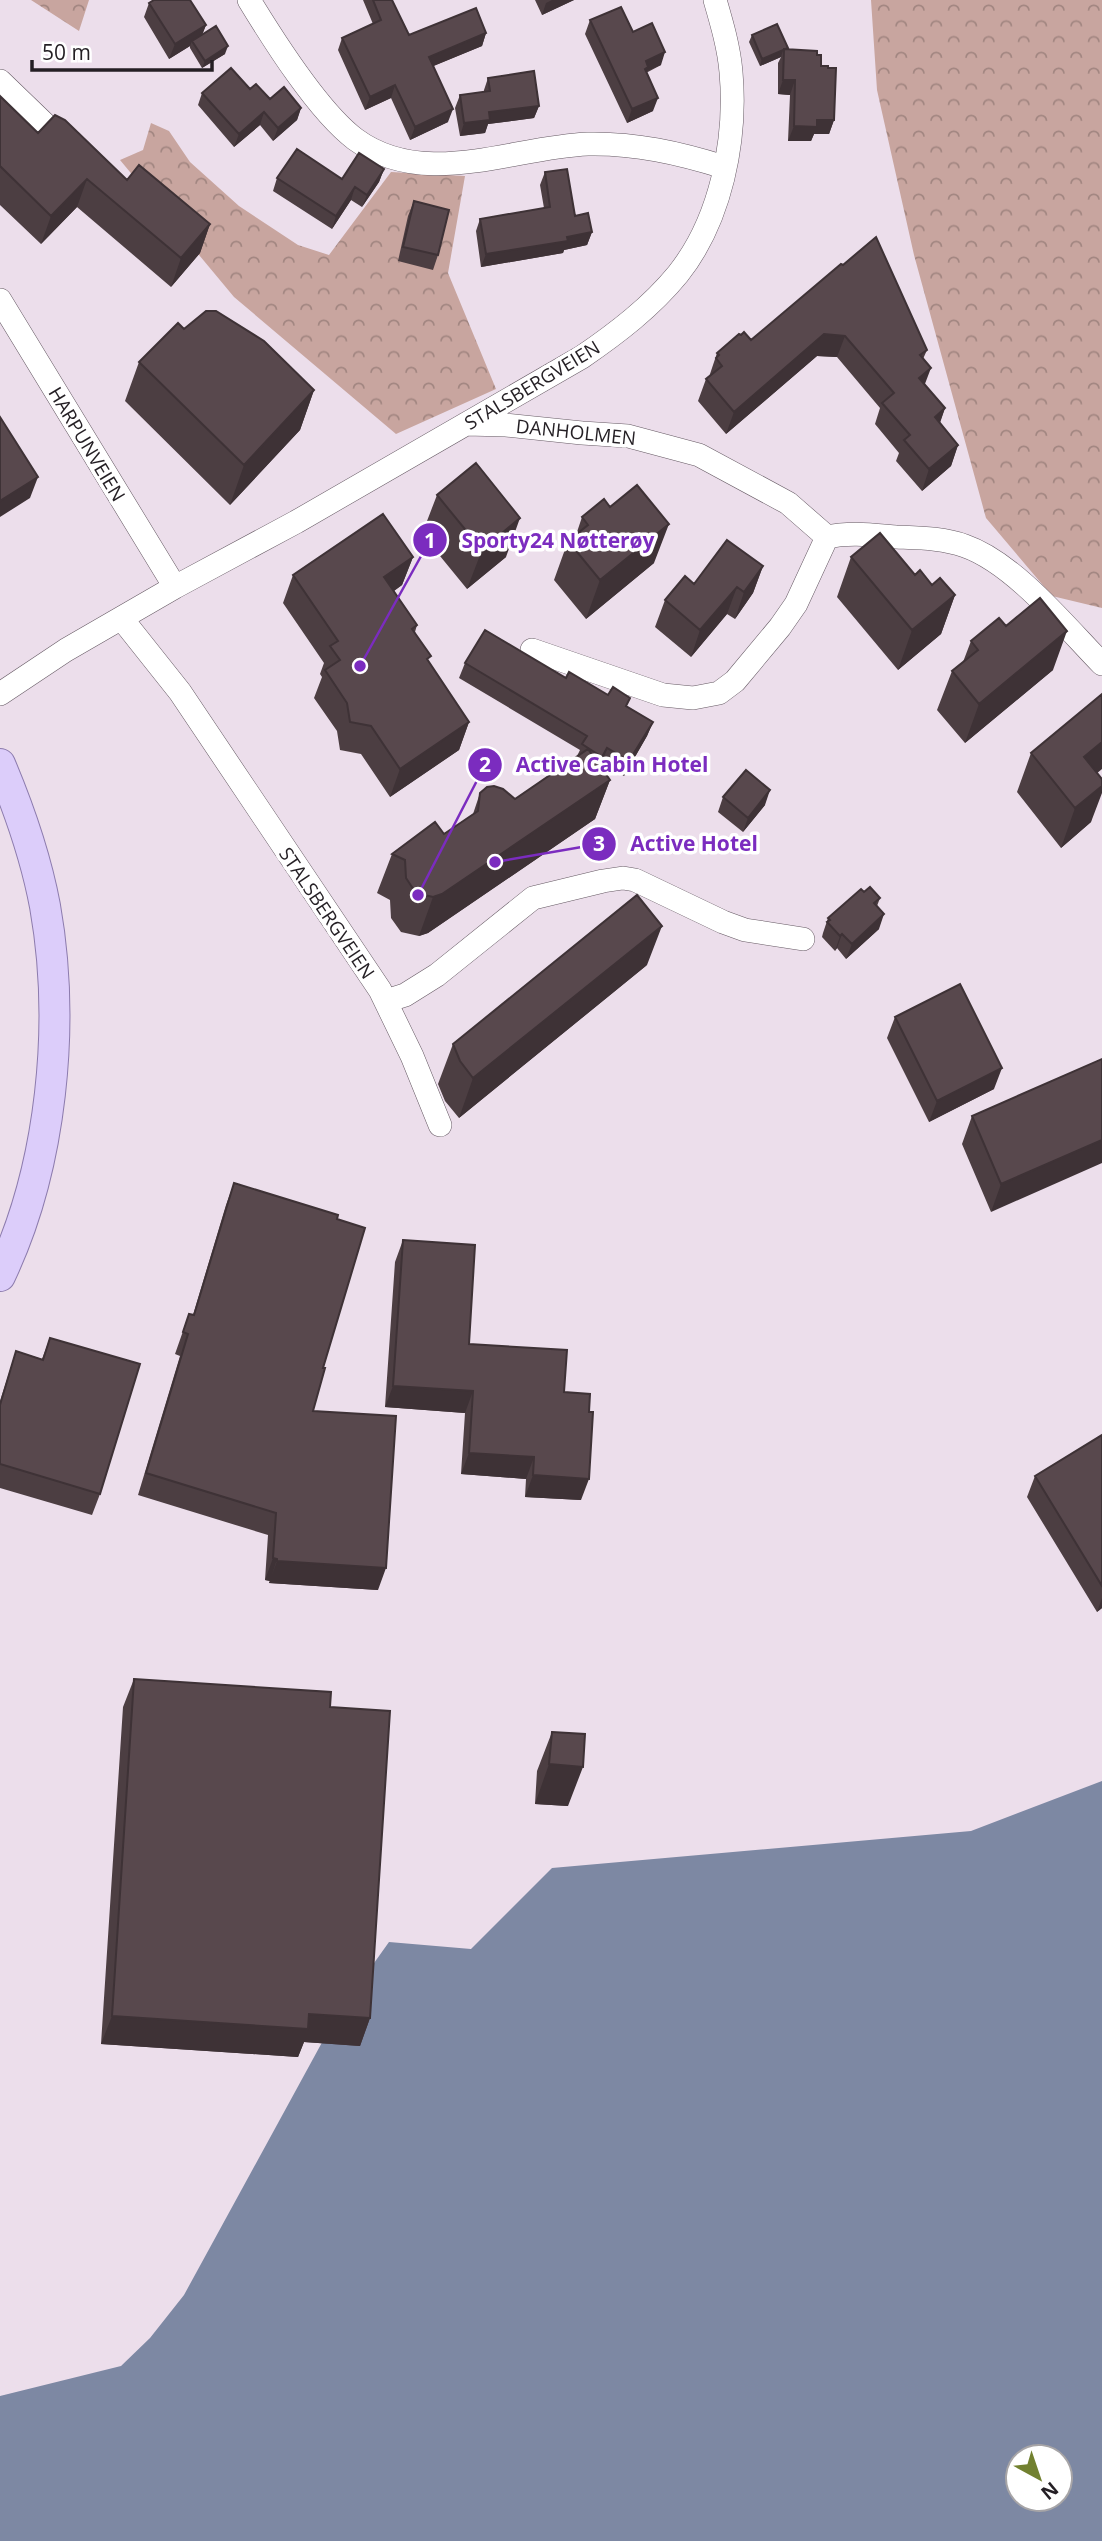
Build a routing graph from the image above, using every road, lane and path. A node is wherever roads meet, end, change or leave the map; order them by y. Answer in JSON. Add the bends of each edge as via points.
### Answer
{"nodes":[{"id":1,"x":249,"y":0,"type":"edge"},
{"id":2,"x":715,"y":0,"type":"edge"},
{"id":3,"x":0,"y":81,"type":"edge"},
{"id":4,"x":56,"y":135,"type":"edge"},
{"id":5,"x":724,"y":167,"type":"junction"},
{"id":6,"x":0,"y":300,"type":"edge"},
{"id":7,"x":466,"y":424,"type":"junction"},
{"id":8,"x":827,"y":537,"type":"junction"},
{"id":9,"x":175,"y":587,"type":"junction"},
{"id":10,"x":122,"y":619,"type":"junction"},
{"id":11,"x":531,"y":650,"type":"dead end"},
{"id":12,"x":1102,"y":664,"type":"edge"},
{"id":13,"x":0,"y":694,"type":"edge"},
{"id":14,"x":0,"y":764,"type":"edge"},
{"id":15,"x":803,"y":939,"type":"dead end"},
{"id":16,"x":386,"y":1001,"type":"junction"},
{"id":17,"x":440,"y":1125,"type":"dead end"},
{"id":18,"x":0,"y":1276,"type":"edge"}],
"edges":[{"from":1,"to":5,"type":"street","via":[[324,108],[357,140],[384,155],[408,162],[449,164],[585,144],[619,144]]},
{"from":2,"to":5,"type":"street","name":"STALSBERGVEIEN","via":[[731,70],[731,133]]},
{"from":3,"to":4,"type":"street"},
{"from":5,"to":7,"type":"street","name":"STALSBERGVEIEN","via":[[702,238],[649,306],[582,357]]},
{"from":6,"to":9,"type":"street","name":"HARPUNVEIEN"},
{"from":7,"to":8,"type":"street","name":"DANHOLMEN","via":[[628,436],[699,455],[788,503]]},
{"from":7,"to":9,"type":"street","name":"STALSBERGVEIEN"},
{"from":8,"to":11,"type":"street","via":[[796,604],[735,681],[719,693],[693,698],[663,695]]},
{"from":8,"to":12,"type":"street","via":[[845,533],[965,546],[992,559],[1019,581]]},
{"from":9,"to":10,"type":"street","name":"STALSBERGVEIEN"},
{"from":10,"to":13,"type":"street","name":"STALSBERGVEIEN"},
{"from":10,"to":16,"type":"street","name":"STALSBERGVEIEN","via":[[180,692]]},
{"from":14,"to":18,"type":"main road","via":[[45,906],[54,1032],[48,1108],[34,1177]]},
{"from":15,"to":16,"type":"street","via":[[744,930],[623,878],[533,898],[437,975]]},
{"from":16,"to":17,"type":"street","name":"STALSBERGVEIEN"}]}
